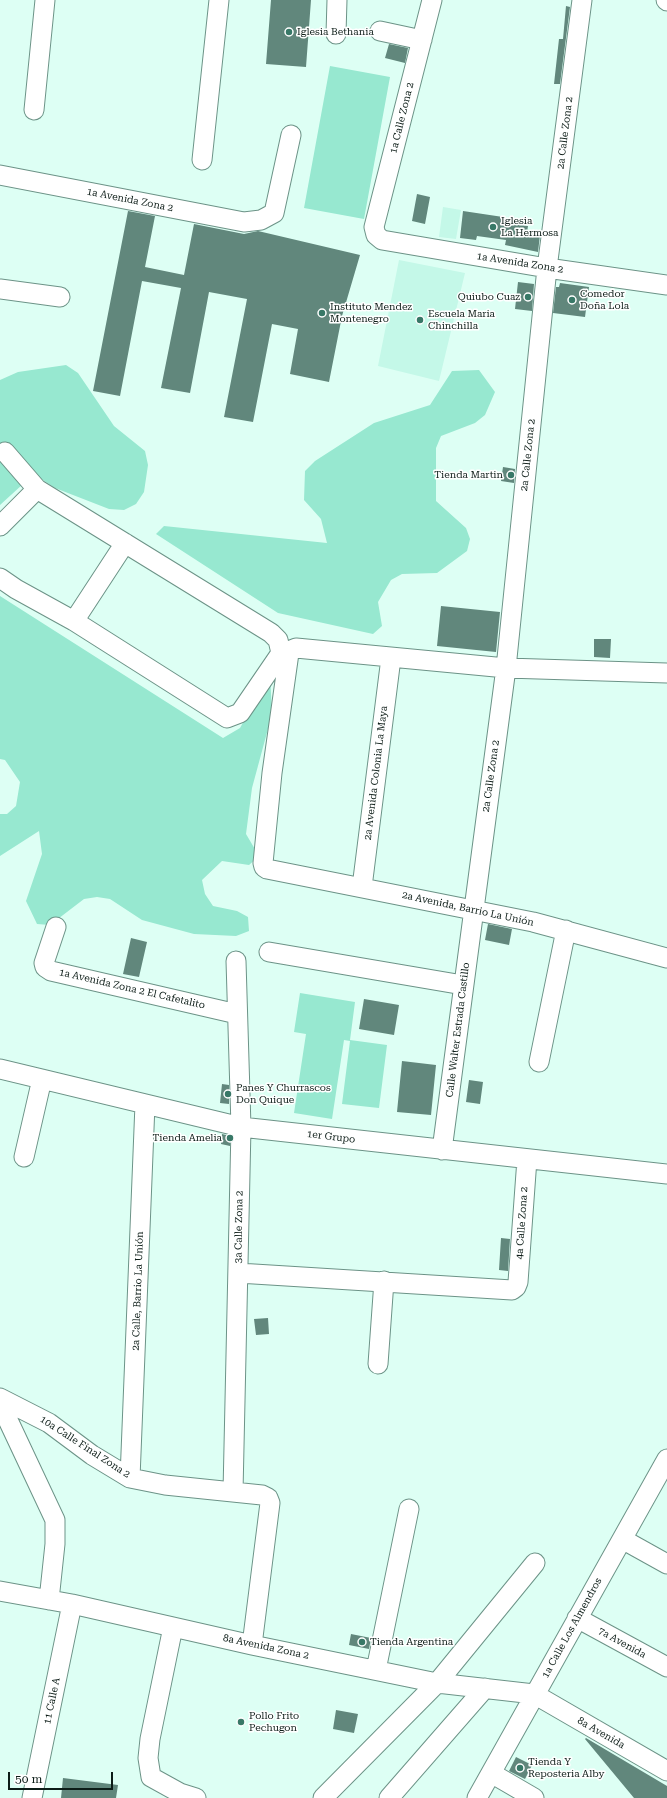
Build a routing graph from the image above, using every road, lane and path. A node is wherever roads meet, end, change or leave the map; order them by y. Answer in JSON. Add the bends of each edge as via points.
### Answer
{"nodes":[{"id":1,"x":45,"y":0,"type":"edge"},
{"id":2,"x":219,"y":0,"type":"edge"},
{"id":3,"x":337,"y":0,"type":"edge"},
{"id":4,"x":432,"y":0,"type":"edge"},
{"id":5,"x":582,"y":0,"type":"edge"},
{"id":6,"x":380,"y":32,"type":"dead end"},
{"id":7,"x":336,"y":34,"type":"dead end"},
{"id":8,"x":422,"y":40,"type":"junction"},
{"id":9,"x":34,"y":110,"type":"dead end"},
{"id":10,"x":290,"y":135,"type":"dead end"},
{"id":11,"x":202,"y":160,"type":"dead end"},
{"id":12,"x":0,"y":175,"type":"edge"},
{"id":13,"x":376,"y":235,"type":"joint"},
{"id":14,"x":548,"y":268,"type":"junction"},
{"id":15,"x":667,"y":285,"type":"edge"},
{"id":16,"x":0,"y":289,"type":"edge"},
{"id":17,"x":60,"y":297,"type":"dead end"},
{"id":18,"x":5,"y":452,"type":"dead end"},
{"id":19,"x":37,"y":489,"type":"junction"},
{"id":20,"x":0,"y":526,"type":"edge"},
{"id":21,"x":125,"y":543,"type":"junction"},
{"id":22,"x":0,"y":578,"type":"edge"},
{"id":23,"x":74,"y":621,"type":"junction"},
{"id":24,"x":391,"y":658,"type":"junction"},
{"id":25,"x":506,"y":668,"type":"junction"},
{"id":26,"x":667,"y":673,"type":"edge"},
{"id":27,"x":362,"y":887,"type":"junction"},
{"id":28,"x":473,"y":909,"type":"junction"},
{"id":29,"x":56,"y":927,"type":"dead end"},
{"id":30,"x":566,"y":930,"type":"junction"},
{"id":31,"x":269,"y":952,"type":"dead end"},
{"id":32,"x":667,"y":958,"type":"edge"},
{"id":33,"x":236,"y":961,"type":"dead end"},
{"id":34,"x":463,"y":985,"type":"junction"},
{"id":35,"x":237,"y":1014,"type":"junction"},
{"id":36,"x":539,"y":1062,"type":"dead end"},
{"id":37,"x":0,"y":1069,"type":"edge"},
{"id":38,"x":42,"y":1079,"type":"junction"},
{"id":39,"x":145,"y":1104,"type":"junction"},
{"id":40,"x":241,"y":1126,"type":"junction"},
{"id":41,"x":442,"y":1150,"type":"junction"},
{"id":42,"x":24,"y":1157,"type":"dead end"},
{"id":43,"x":527,"y":1159,"type":"junction"},
{"id":44,"x":667,"y":1174,"type":"edge"},
{"id":45,"x":238,"y":1273,"type":"junction"},
{"id":46,"x":384,"y":1281,"type":"junction"},
{"id":47,"x":378,"y":1364,"type":"dead end"},
{"id":48,"x":0,"y":1398,"type":"edge"},
{"id":49,"x":0,"y":1403,"type":"edge"},
{"id":50,"x":666,"y":1463,"type":"edge"},
{"id":51,"x":130,"y":1478,"type":"junction"},
{"id":52,"x":233,"y":1492,"type":"junction"},
{"id":53,"x":409,"y":1509,"type":"dead end"},
{"id":54,"x":622,"y":1539,"type":"junction"},
{"id":55,"x":535,"y":1563,"type":"dead end"},
{"id":56,"x":667,"y":1564,"type":"edge"},
{"id":57,"x":0,"y":1591,"type":"edge"},
{"id":58,"x":49,"y":1600,"type":"junction"},
{"id":59,"x":72,"y":1604,"type":"junction"},
{"id":60,"x":577,"y":1618,"type":"junction"},
{"id":61,"x":173,"y":1627,"type":"junction"},
{"id":62,"x":252,"y":1645,"type":"junction"},
{"id":63,"x":667,"y":1667,"type":"edge"},
{"id":64,"x":376,"y":1670,"type":"junction"},
{"id":65,"x":437,"y":1683,"type":"junction"},
{"id":66,"x":485,"y":1688,"type":"junction"},
{"id":67,"x":534,"y":1694,"type":"junction"},
{"id":68,"x":667,"y":1771,"type":"edge"},
{"id":69,"x":491,"y":1773,"type":"junction"},
{"id":70,"x":32,"y":1798,"type":"edge"},
{"id":71,"x":196,"y":1798,"type":"edge"},
{"id":72,"x":323,"y":1798,"type":"edge"},
{"id":73,"x":389,"y":1798,"type":"edge"},
{"id":74,"x":477,"y":1798,"type":"edge"},
{"id":75,"x":534,"y":1798,"type":"edge"}],
"edges":[{"from":1,"to":9,"type":"street"},
{"from":2,"to":11,"type":"street"},
{"from":3,"to":7,"type":"street"},
{"from":4,"to":8,"type":"street","name":"1a Calle Zona 2"},
{"from":5,"to":14,"type":"street","name":"2a Calle Zona 2"},
{"from":6,"to":8,"type":"street"},
{"from":8,"to":13,"type":"street","name":"1a Calle Zona 2","via":[[374,226]]},
{"from":10,"to":12,"type":"street","name":"1a Avenida Zona 2","via":[[274,213],[261,220],[244,222]]},
{"from":13,"to":14,"type":"street","name":"1a Avenida Zona 2","via":[[382,240]]},
{"from":14,"to":15,"type":"street","name":"1a Avenida Zona 2"},
{"from":14,"to":25,"type":"street","name":"2a Calle Zona 2"},
{"from":16,"to":17,"type":"street"},
{"from":18,"to":19,"type":"street"},
{"from":19,"to":20,"type":"street"},
{"from":19,"to":21,"type":"street"},
{"from":21,"to":23,"type":"street"},
{"from":21,"to":23,"type":"street","via":[[272,633],[278,640],[281,653],[240,713],[227,718]]},
{"from":22,"to":23,"type":"street"},
{"from":24,"to":25,"type":"street"},
{"from":24,"to":27,"type":"street","name":"2a Avenida Colonia La Maya"},
{"from":24,"to":27,"type":"street","name":"2a Avenida, Barrio La Unión","via":[[296,648],[291,650],[272,773],[264,867]]},
{"from":25,"to":26,"type":"street"},
{"from":25,"to":28,"type":"street","name":"2a Calle Zona 2"},
{"from":27,"to":28,"type":"street","name":"2a Avenida, Barrio La Unión"},
{"from":28,"to":30,"type":"street","name":"2a Avenida, Barrio La Unión"},
{"from":28,"to":34,"type":"street","name":"Calle Walter Estrada Castillo"},
{"from":29,"to":35,"type":"street","name":"1a Avenida Zona 2 El Cafetalito","via":[[44,963],[50,971]]},
{"from":30,"to":32,"type":"street","name":"2a Avenida, Barrio La Unión"},
{"from":30,"to":36,"type":"street"},
{"from":31,"to":34,"type":"street"},
{"from":33,"to":35,"type":"street","name":"3a Calle Zona 2"},
{"from":34,"to":41,"type":"street","name":"Calle Walter Estrada Castillo"},
{"from":35,"to":40,"type":"street","name":"3a Calle Zona 2"},
{"from":37,"to":38,"type":"street","name":"1er Grupo"},
{"from":38,"to":39,"type":"street","name":"1er Grupo"},
{"from":38,"to":42,"type":"street"},
{"from":39,"to":40,"type":"street","name":"1er Grupo"},
{"from":39,"to":51,"type":"street","name":"2a Calle, Barrio La Unión"},
{"from":40,"to":41,"type":"street","name":"1er Grupo"},
{"from":40,"to":45,"type":"street","name":"3a Calle Zona 2"},
{"from":41,"to":43,"type":"street","name":"1er Grupo"},
{"from":43,"to":44,"type":"street","name":"1er Grupo"},
{"from":43,"to":46,"type":"street","name":"4a Calle Zona 2","via":[[516,1287],[512,1290]]},
{"from":45,"to":46,"type":"street"},
{"from":45,"to":52,"type":"street","name":"3a Calle Zona 2"},
{"from":46,"to":47,"type":"street"},
{"from":48,"to":51,"type":"street","name":"10a Calle Final Zona 2","via":[[49,1423],[92,1455]]},
{"from":49,"to":58,"type":"street","via":[[55,1520]]},
{"from":50,"to":54,"type":"street","name":"1a Calle Los Almendros"},
{"from":51,"to":52,"type":"street","name":"10a Calle Final Zona 2","via":[[165,1485]]},
{"from":52,"to":62,"type":"street","name":"10a Calle Final Zona 2","via":[[262,1495],[268,1498],[270,1503]]},
{"from":53,"to":64,"type":"street"},
{"from":54,"to":56,"type":"street"},
{"from":54,"to":60,"type":"street","name":"1a Calle Los Almendros"},
{"from":55,"to":65,"type":"street"},
{"from":57,"to":58,"type":"street","name":"8a Avenida Zona 2"},
{"from":58,"to":59,"type":"street","name":"8a Avenida Zona 2"},
{"from":59,"to":61,"type":"street","name":"8a Avenida Zona 2"},
{"from":59,"to":70,"type":"street","name":"11 Calle A"},
{"from":60,"to":63,"type":"street","name":"7a Avenida"},
{"from":60,"to":67,"type":"street","name":"1a Calle Los Almendros"},
{"from":61,"to":62,"type":"street","name":"8a Avenida Zona 2"},
{"from":61,"to":71,"type":"street","via":[[150,1738],[150,1777],[180,1793]]},
{"from":62,"to":64,"type":"street","name":"8a Avenida Zona 2"},
{"from":64,"to":65,"type":"street","name":"8a Avenida Zona 2"},
{"from":65,"to":66,"type":"street","name":"8a Avenida Zona 2"},
{"from":65,"to":72,"type":"street"},
{"from":66,"to":67,"type":"street","name":"8a Avenida Zona 2"},
{"from":66,"to":73,"type":"street"},
{"from":67,"to":68,"type":"street","name":"8a Avenida"},
{"from":67,"to":69,"type":"street","name":"1a Calle Los Almendros"},
{"from":69,"to":74,"type":"street","name":"1a Calle Los Almendros"},
{"from":69,"to":75,"type":"street"}]}
